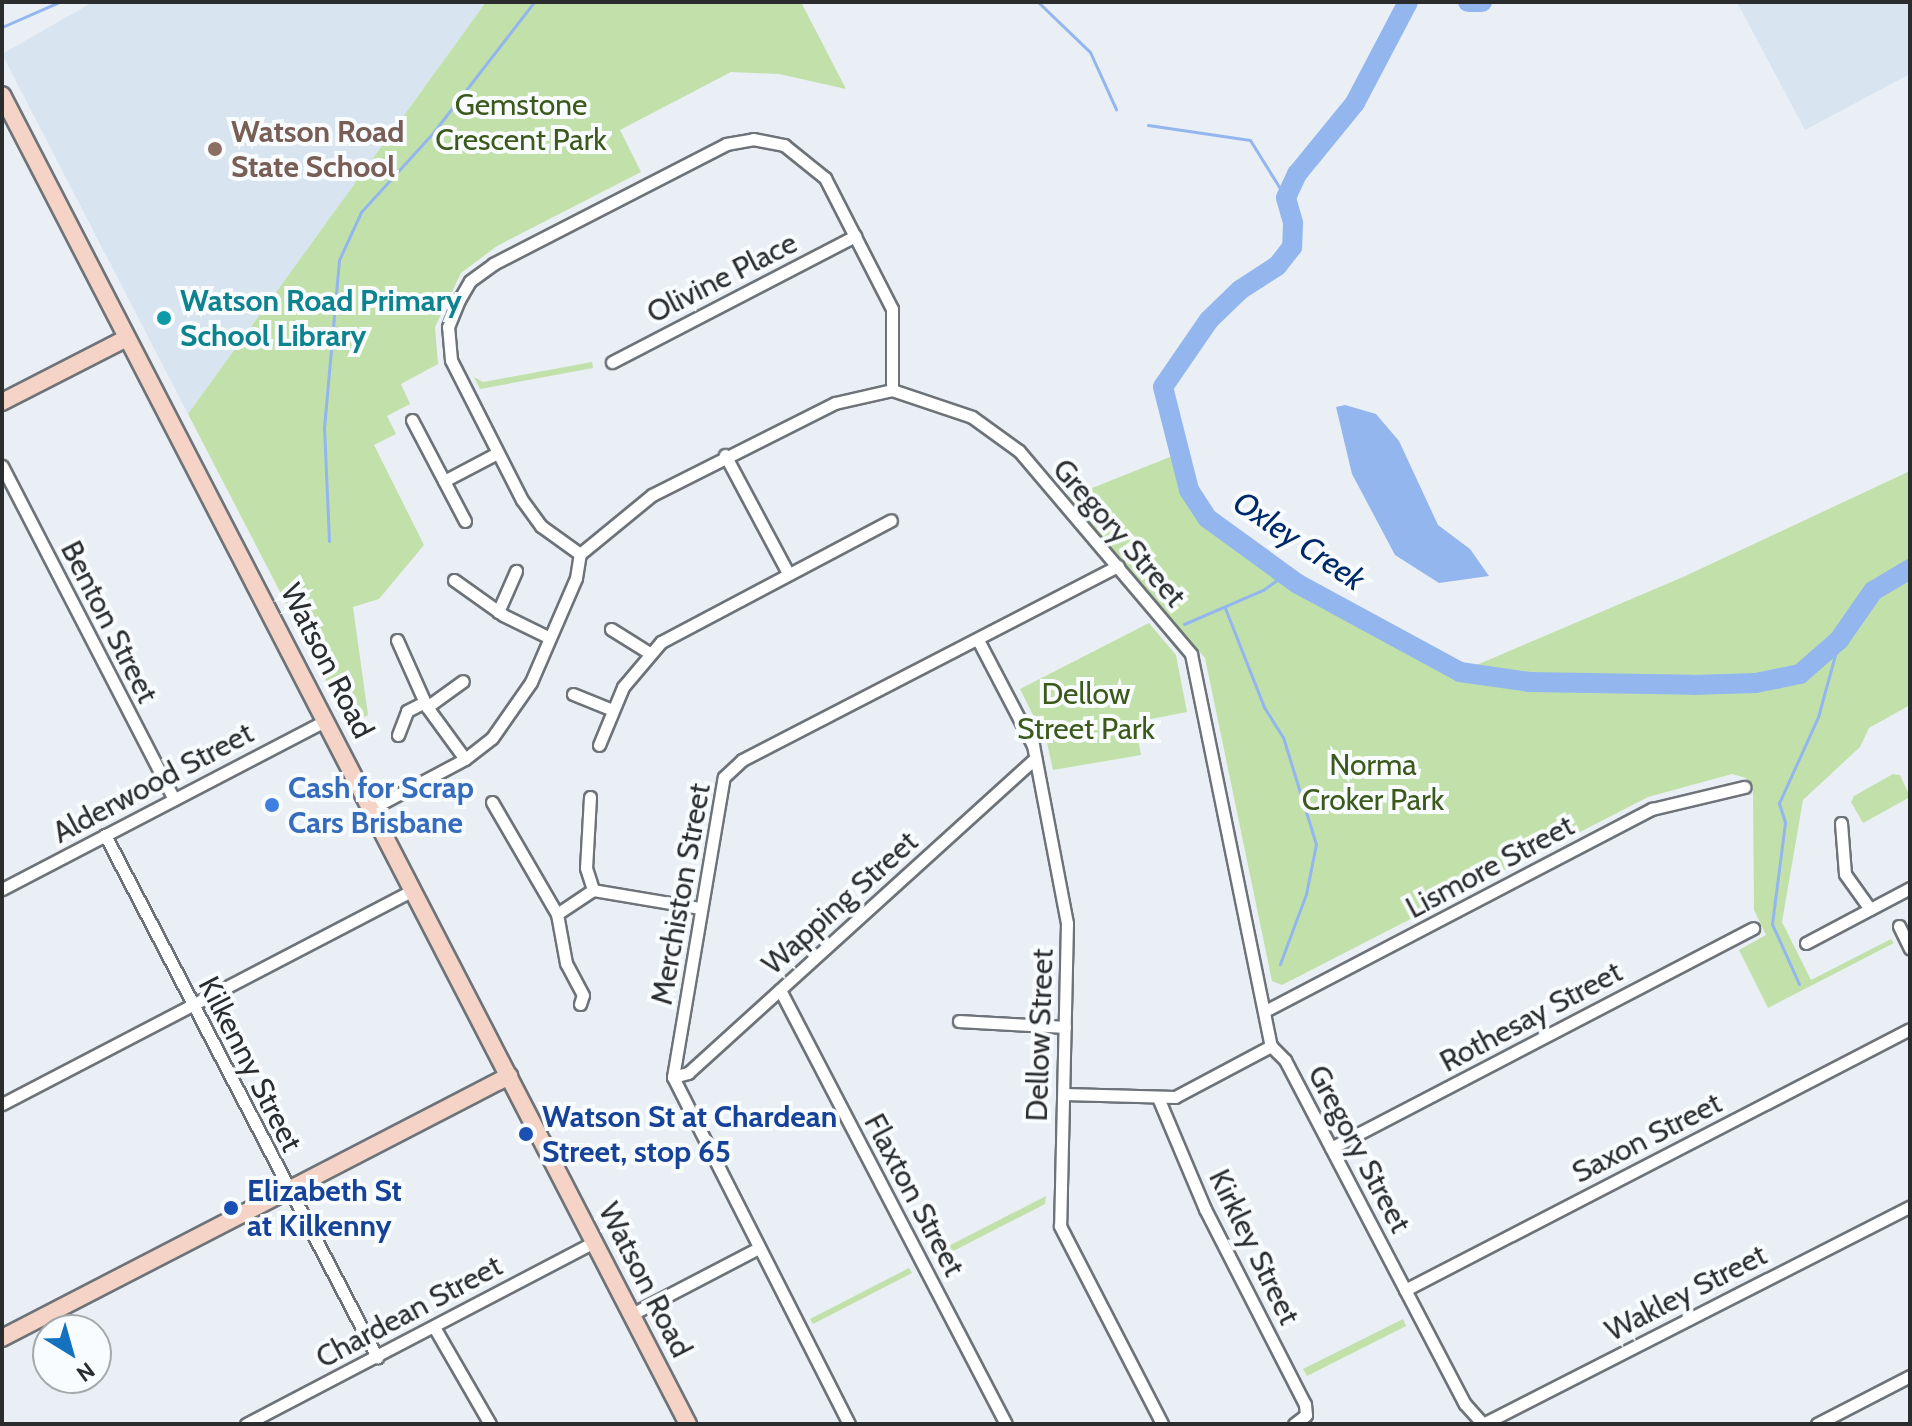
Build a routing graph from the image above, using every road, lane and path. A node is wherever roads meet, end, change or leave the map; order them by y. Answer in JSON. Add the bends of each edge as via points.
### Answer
{"nodes":[{"id":1,"x":2,"y":95,"type":"edge"},
{"id":2,"x":855,"y":236,"type":"junction"},
{"id":3,"x":127,"y":338,"type":"junction"},
{"id":4,"x":612,"y":362,"type":"dead end"},
{"id":5,"x":892,"y":390,"type":"junction"},
{"id":6,"x":2,"y":402,"type":"edge"},
{"id":7,"x":412,"y":420,"type":"dead end"},
{"id":8,"x":497,"y":453,"type":"junction"},
{"id":9,"x":725,"y":455,"type":"junction"},
{"id":10,"x":2,"y":466,"type":"edge"},
{"id":11,"x":444,"y":481,"type":"junction"},
{"id":12,"x":891,"y":520,"type":"dead end"},
{"id":13,"x":465,"y":521,"type":"dead end"},
{"id":14,"x":580,"y":554,"type":"junction"},
{"id":15,"x":1118,"y":566,"type":"junction"},
{"id":16,"x":516,"y":571,"type":"dead end"},
{"id":17,"x":788,"y":573,"type":"junction"},
{"id":18,"x":454,"y":580,"type":"dead end"},
{"id":19,"x":498,"y":612,"type":"junction"},
{"id":20,"x":611,"y":629,"type":"dead end"},
{"id":21,"x":550,"y":638,"type":"junction"},
{"id":22,"x":397,"y":640,"type":"dead end"},
{"id":23,"x":978,"y":640,"type":"junction"},
{"id":24,"x":651,"y":654,"type":"junction"},
{"id":25,"x":463,"y":681,"type":"dead end"},
{"id":26,"x":573,"y":694,"type":"dead end"},
{"id":27,"x":426,"y":704,"type":"junction"},
{"id":28,"x":610,"y":709,"type":"junction"},
{"id":29,"x":326,"y":720,"type":"junction"},
{"id":30,"x":398,"y":735,"type":"dead end"},
{"id":31,"x":599,"y":745,"type":"dead end"},
{"id":32,"x":1035,"y":758,"type":"junction"},
{"id":33,"x":465,"y":759,"type":"junction"},
{"id":34,"x":1744,"y":787,"type":"dead end"},
{"id":35,"x":590,"y":797,"type":"dead end"},
{"id":36,"x":174,"y":799,"type":"junction"},
{"id":37,"x":492,"y":802,"type":"dead end"},
{"id":38,"x":371,"y":809,"type":"junction"},
{"id":39,"x":1841,"y":823,"type":"dead end"},
{"id":40,"x":105,"y":835,"type":"junction"},
{"id":41,"x":1910,"y":888,"type":"edge"},
{"id":42,"x":2,"y":889,"type":"edge"},
{"id":43,"x":413,"y":890,"type":"junction"},
{"id":44,"x":593,"y":890,"type":"junction"},
{"id":45,"x":699,"y":908,"type":"junction"},
{"id":46,"x":1870,"y":909,"type":"junction"},
{"id":47,"x":557,"y":914,"type":"junction"},
{"id":48,"x":1899,"y":926,"type":"dead end"},
{"id":49,"x":1753,"y":928,"type":"dead end"},
{"id":50,"x":1806,"y":943,"type":"dead end"},
{"id":51,"x":1910,"y":949,"type":"edge"},
{"id":52,"x":780,"y":990,"type":"junction"},
{"id":53,"x":192,"y":1004,"type":"junction"},
{"id":54,"x":580,"y":1004,"type":"dead end"},
{"id":55,"x":1265,"y":1011,"type":"junction"},
{"id":56,"x":959,"y":1021,"type":"dead end"},
{"id":57,"x":1065,"y":1027,"type":"junction"},
{"id":58,"x":1910,"y":1029,"type":"edge"},
{"id":59,"x":1271,"y":1046,"type":"junction"},
{"id":60,"x":509,"y":1076,"type":"junction"},
{"id":61,"x":673,"y":1077,"type":"junction"},
{"id":62,"x":1064,"y":1094,"type":"junction"},
{"id":63,"x":1159,"y":1100,"type":"junction"},
{"id":64,"x":2,"y":1104,"type":"edge"},
{"id":65,"x":1331,"y":1148,"type":"junction"},
{"id":66,"x":289,"y":1190,"type":"junction"},
{"id":67,"x":1910,"y":1206,"type":"edge"},
{"id":68,"x":594,"y":1242,"type":"junction"},
{"id":69,"x":759,"y":1248,"type":"junction"},
{"id":70,"x":1405,"y":1290,"type":"junction"},
{"id":71,"x":632,"y":1314,"type":"junction"},
{"id":72,"x":434,"y":1327,"type":"junction"},
{"id":73,"x":2,"y":1338,"type":"edge"},
{"id":74,"x":377,"y":1357,"type":"junction"},
{"id":75,"x":1910,"y":1376,"type":"edge"},
{"id":76,"x":246,"y":1424,"type":"edge"},
{"id":77,"x":490,"y":1424,"type":"edge"},
{"id":78,"x":688,"y":1424,"type":"edge"},
{"id":79,"x":849,"y":1424,"type":"edge"},
{"id":80,"x":1006,"y":1424,"type":"edge"},
{"id":81,"x":1162,"y":1424,"type":"edge"},
{"id":82,"x":1294,"y":1424,"type":"edge"},
{"id":83,"x":1483,"y":1424,"type":"edge"},
{"id":84,"x":1817,"y":1424,"type":"edge"}],
"edges":[{"from":1,"to":3,"type":"street","name":"Watson Road"},
{"from":2,"to":4,"type":"street","name":"Olivine Place"},
{"from":2,"to":5,"type":"street","via":[[892,309]]},
{"from":2,"to":8,"type":"street","via":[[825,178],[805,158],[784,145],[753,139],[726,144],[493,264],[470,281],[448,327],[451,360]]},
{"from":3,"to":6,"type":"street"},
{"from":3,"to":29,"type":"street","name":"Watson Road"},
{"from":5,"to":9,"type":"street","via":[[800,416]]},
{"from":5,"to":15,"type":"street","name":"Gregory Street","via":[[972,417],[998,433]]},
{"from":7,"to":11,"type":"street"},
{"from":8,"to":11,"type":"street"},
{"from":8,"to":14,"type":"street","via":[[541,526]]},
{"from":9,"to":14,"type":"street","via":[[652,495]]},
{"from":9,"to":17,"type":"street"},
{"from":10,"to":36,"type":"street","name":"Benton Street"},
{"from":11,"to":13,"type":"street"},
{"from":12,"to":17,"type":"street"},
{"from":14,"to":21,"type":"street"},
{"from":15,"to":23,"type":"street","name":"Merchiston Street"},
{"from":15,"to":55,"type":"street","name":"Gregory Street","via":[[1191,654],[1251,964]]},
{"from":16,"to":19,"type":"street"},
{"from":17,"to":24,"type":"street","via":[[691,623]]},
{"from":18,"to":19,"type":"street"},
{"from":19,"to":21,"type":"street"},
{"from":20,"to":24,"type":"street"},
{"from":21,"to":33,"type":"street","via":[[517,708]]},
{"from":22,"to":27,"type":"street"},
{"from":23,"to":32,"type":"street","name":"Dellow Street"},
{"from":23,"to":45,"type":"street","name":"Merchiston Street","via":[[742,760],[724,777]]},
{"from":24,"to":28,"type":"street"},
{"from":25,"to":27,"type":"street"},
{"from":26,"to":28,"type":"street"},
{"from":27,"to":30,"type":"street","via":[[407,711]]},
{"from":27,"to":33,"type":"street"},
{"from":28,"to":31,"type":"street"},
{"from":29,"to":36,"type":"street","name":"Alderwood Street"},
{"from":29,"to":38,"type":"street","name":"Watson Road"},
{"from":32,"to":52,"type":"street","name":"Wapping Street"},
{"from":32,"to":57,"type":"street","name":"Dellow Street","via":[[1067,923]]},
{"from":33,"to":38,"type":"street"},
{"from":34,"to":55,"type":"street","name":"Lismore Street","via":[[1652,809]]},
{"from":35,"to":44,"type":"street","via":[[586,868]]},
{"from":36,"to":40,"type":"street","name":"Alderwood Street"},
{"from":37,"to":47,"type":"street"},
{"from":38,"to":43,"type":"street","name":"Watson Road"},
{"from":39,"to":46,"type":"street","via":[[1845,874]]},
{"from":40,"to":42,"type":"street","name":"Alderwood Street"},
{"from":40,"to":53,"type":"street","name":"Kilkenny Street"},
{"from":41,"to":46,"type":"street"},
{"from":43,"to":53,"type":"street"},
{"from":43,"to":60,"type":"street","name":"Watson Road"},
{"from":44,"to":45,"type":"street"},
{"from":44,"to":47,"type":"street"},
{"from":45,"to":61,"type":"street","name":"Merchiston Street"},
{"from":46,"to":50,"type":"street"},
{"from":47,"to":54,"type":"street","via":[[566,963],[583,995]]},
{"from":48,"to":51,"type":"street"},
{"from":49,"to":65,"type":"street","name":"Rothesay Street"},
{"from":52,"to":61,"type":"street","name":"Wapping Street","via":[[688,1073]]},
{"from":52,"to":80,"type":"street","name":"Flaxton Street"},
{"from":53,"to":64,"type":"street"},
{"from":53,"to":66,"type":"street","name":"Kilkenny Street"},
{"from":55,"to":59,"type":"street","name":"Gregory Street"},
{"from":56,"to":57,"type":"street"},
{"from":57,"to":62,"type":"street","name":"Dellow Street"},
{"from":58,"to":70,"type":"street","name":"Saxon Street"},
{"from":59,"to":63,"type":"street","via":[[1175,1097]]},
{"from":59,"to":65,"type":"street","name":"Gregory Street","via":[[1285,1060]]},
{"from":60,"to":66,"type":"street"},
{"from":60,"to":68,"type":"street","name":"Watson Road"},
{"from":61,"to":69,"type":"street"},
{"from":62,"to":63,"type":"street"},
{"from":62,"to":81,"type":"street","name":"Dellow Street","via":[[1060,1226]]},
{"from":63,"to":82,"type":"street","name":"Kirkley Street","via":[[1205,1209],[1305,1404],[1306,1415]]},
{"from":65,"to":70,"type":"street","name":"Gregory Street"},
{"from":66,"to":73,"type":"street"},
{"from":66,"to":74,"type":"street","name":"Kilkenny Street"},
{"from":67,"to":83,"type":"street","name":"Wakley Street"},
{"from":68,"to":71,"type":"street","name":"Watson Road"},
{"from":68,"to":72,"type":"street","name":"Chardean Street"},
{"from":69,"to":71,"type":"street"},
{"from":69,"to":79,"type":"street"},
{"from":70,"to":83,"type":"street","name":"Gregory Street","via":[[1465,1404]]},
{"from":71,"to":78,"type":"street","name":"Watson Road"},
{"from":72,"to":74,"type":"street","name":"Chardean Street"},
{"from":72,"to":77,"type":"street"},
{"from":74,"to":76,"type":"street","name":"Chardean Street"},
{"from":75,"to":84,"type":"street"}]}
